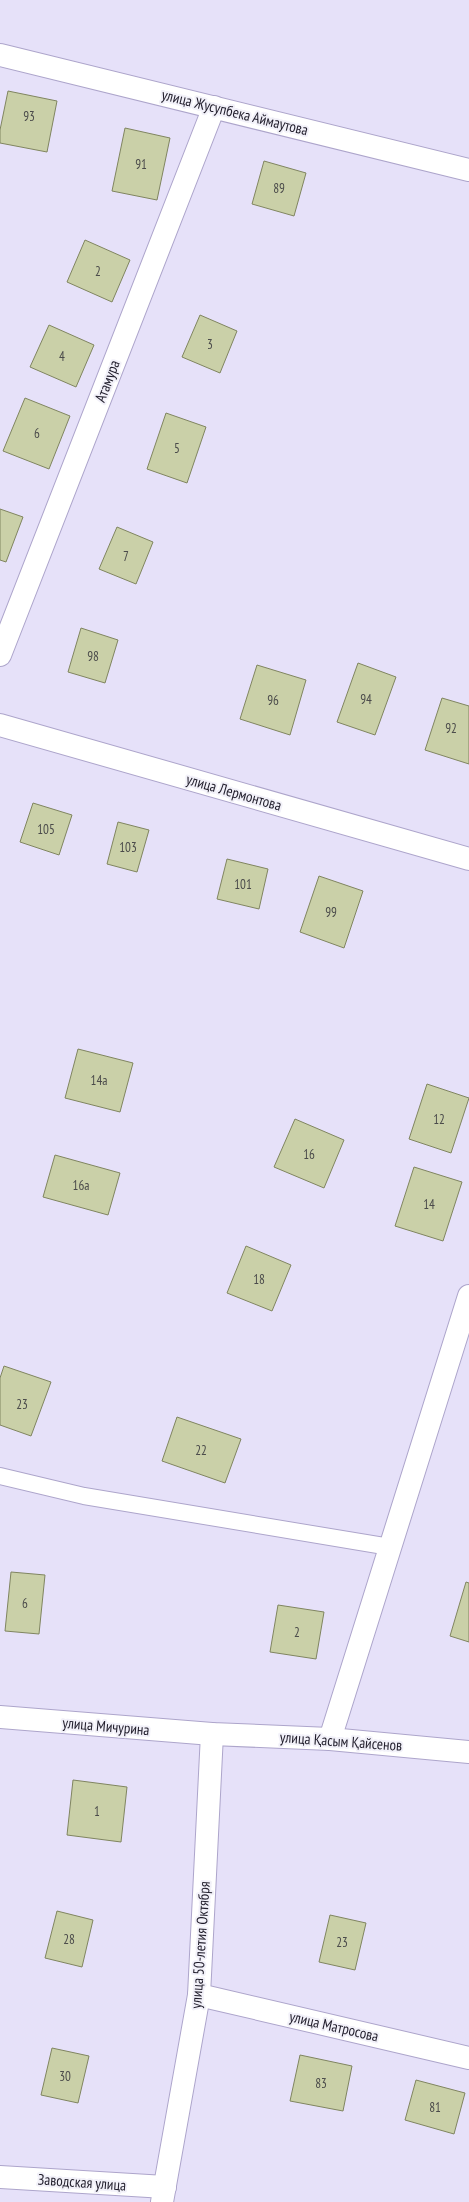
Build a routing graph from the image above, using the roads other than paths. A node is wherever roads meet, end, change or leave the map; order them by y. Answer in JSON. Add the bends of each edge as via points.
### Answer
{"nodes":[{"id":1,"x":0,"y":55,"type":"edge"},
{"id":2,"x":214,"y":107,"type":"junction"},
{"id":3,"x":469,"y":170,"type":"edge"},
{"id":4,"x":0,"y":655,"type":"edge"},
{"id":5,"x":0,"y":725,"type":"edge"},
{"id":6,"x":469,"y":859,"type":"edge"},
{"id":7,"x":469,"y":1296,"type":"edge"},
{"id":8,"x":0,"y":1476,"type":"edge"},
{"id":9,"x":390,"y":1547,"type":"junction"},
{"id":10,"x":0,"y":1717,"type":"edge"},
{"id":11,"x":212,"y":1734,"type":"junction"},
{"id":12,"x":330,"y":1739,"type":"junction"},
{"id":13,"x":469,"y":1752,"type":"edge"},
{"id":14,"x":200,"y":1995,"type":"junction"},
{"id":15,"x":469,"y":2058,"type":"edge"},
{"id":16,"x":0,"y":2177,"type":"edge"},
{"id":17,"x":163,"y":2194,"type":"edge"}],
"edges":[{"from":1,"to":2,"type":"street","name":"улица Жусупбека Аймаутова"},
{"from":2,"to":3,"type":"street","name":"улица Жусупбека Аймаутова"},
{"from":2,"to":4,"type":"street","name":"Атамура"},
{"from":5,"to":6,"type":"street","name":"улица Лермонтова"},
{"from":7,"to":9,"type":"street"},
{"from":8,"to":9,"type":"lane","via":[[84,1496]]},
{"from":9,"to":12,"type":"street"},
{"from":10,"to":11,"type":"street","name":"улица Мичурина"},
{"from":11,"to":12,"type":"street","name":"улица Қасым Қайсенов"},
{"from":11,"to":14,"type":"street","name":"улица 50-летия Октября"},
{"from":12,"to":13,"type":"street","name":"улица Қасым Қайсенов"},
{"from":14,"to":15,"type":"street","name":"улица Матросова"},
{"from":14,"to":17,"type":"street","name":"улица 50-летия Октября"},
{"from":16,"to":17,"type":"street","name":"Заводская улица"}]}
